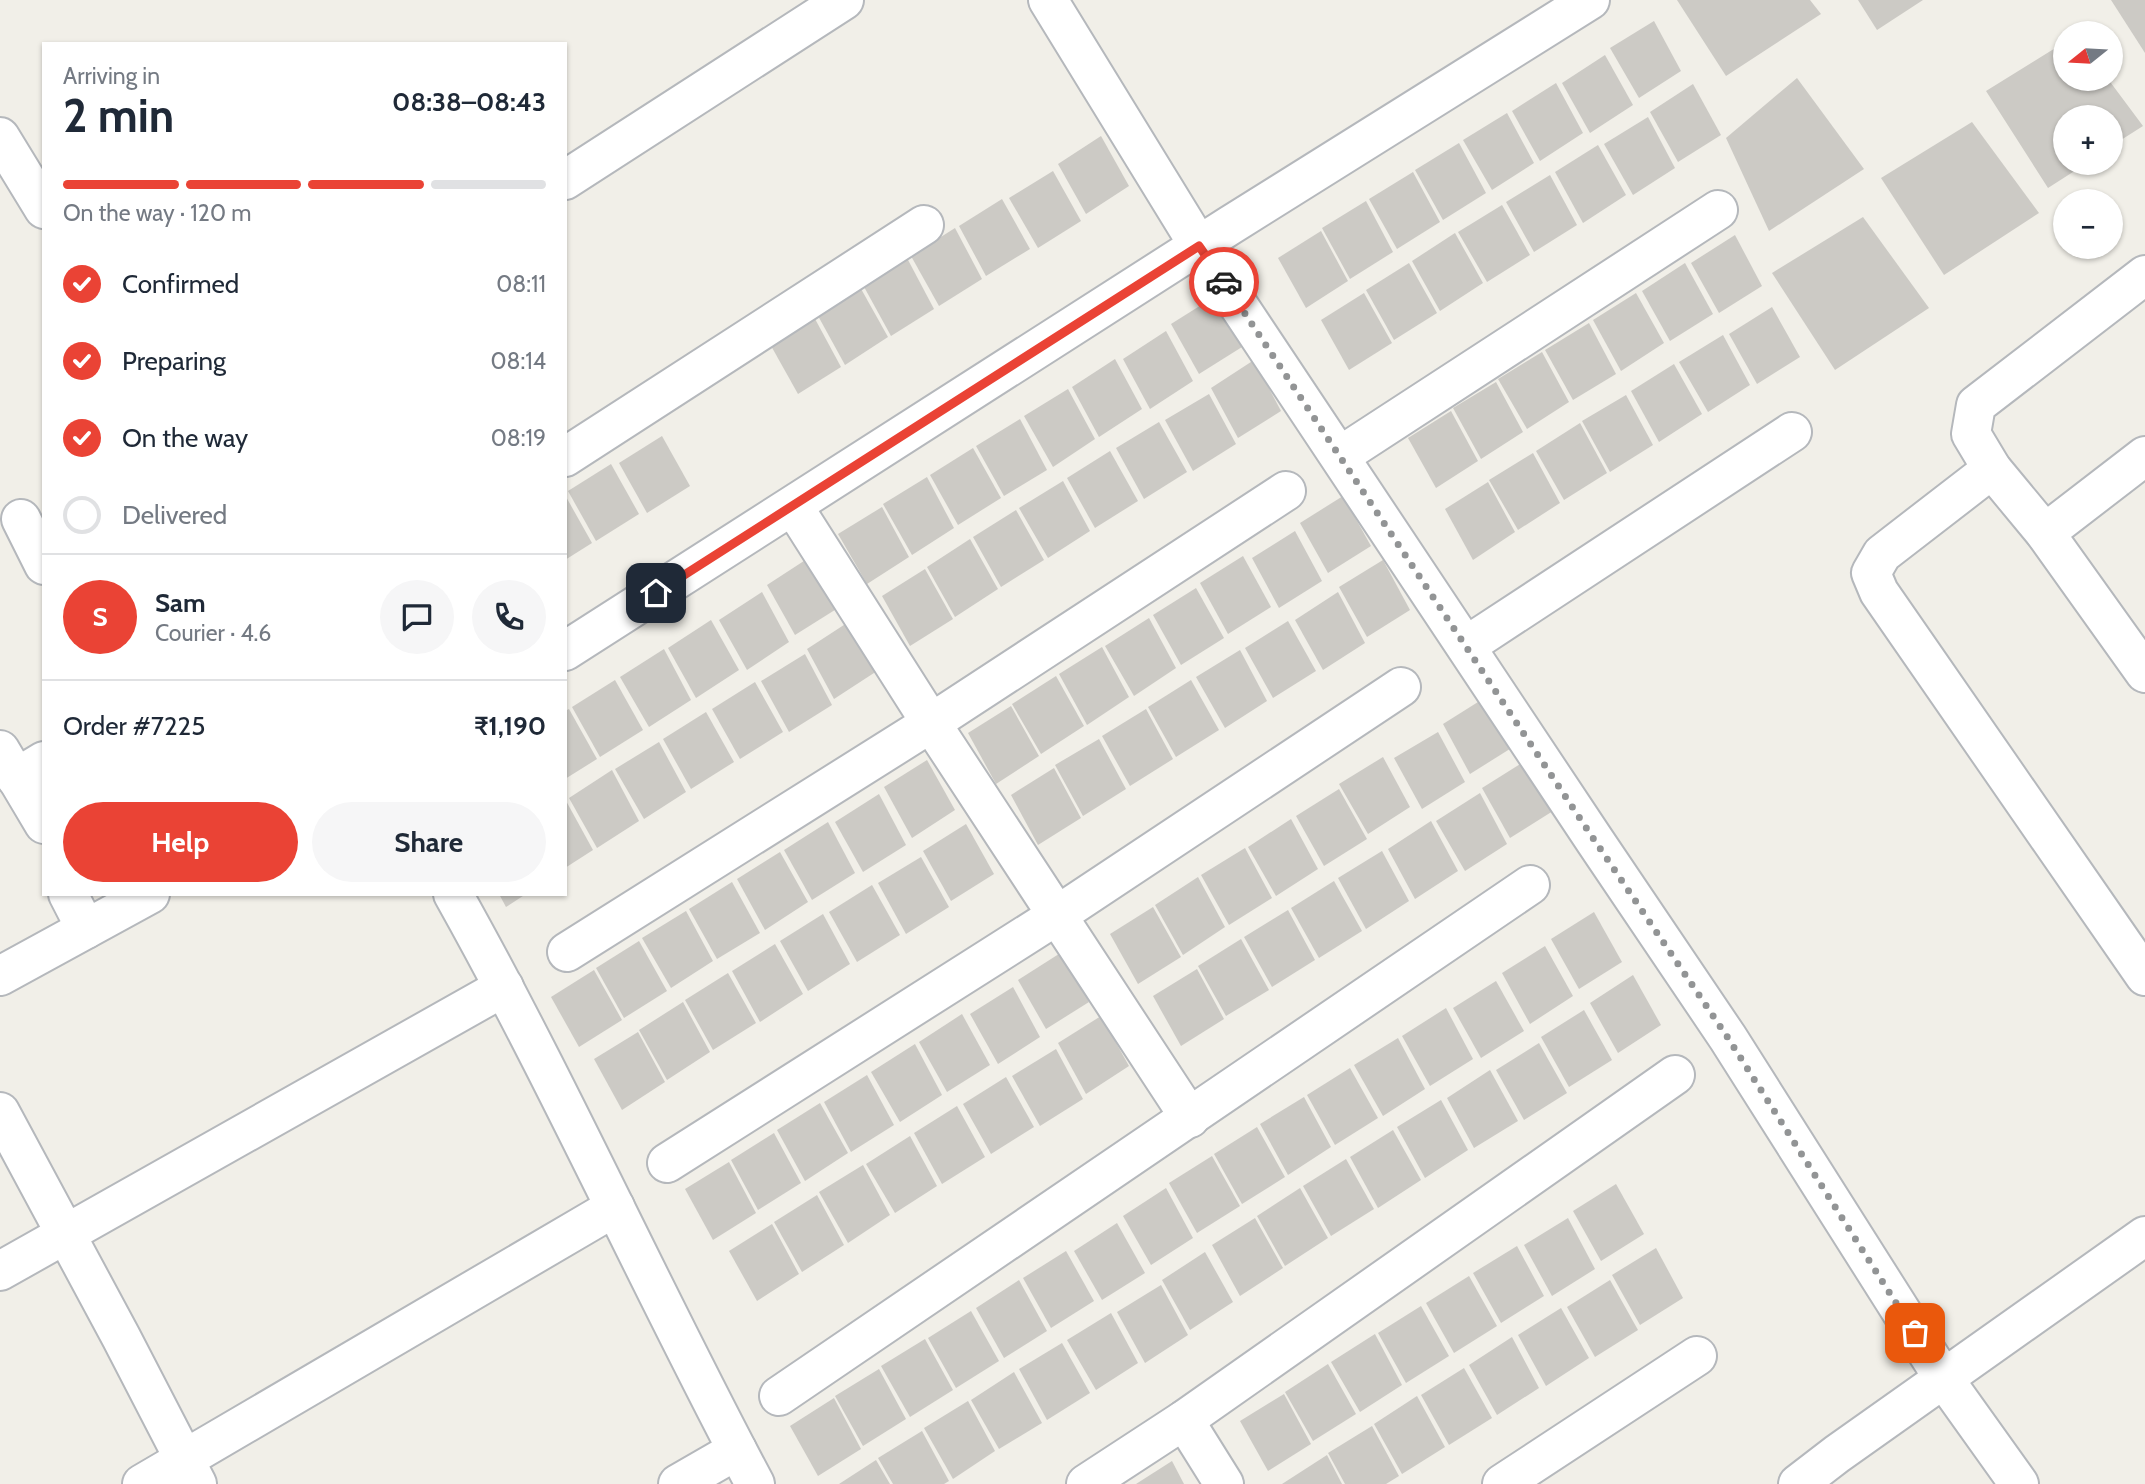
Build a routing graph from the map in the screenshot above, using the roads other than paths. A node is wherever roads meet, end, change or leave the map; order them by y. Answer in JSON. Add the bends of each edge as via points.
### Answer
{"nodes":[{"id":1,"x":844,"y":0,"type":"edge"},
{"id":2,"x":1048,"y":0,"type":"edge"},
{"id":3,"x":1590,"y":0,"type":"edge"},
{"id":4,"x":2,"y":143,"type":"edge"},
{"id":5,"x":567,"y":179,"type":"edge"},
{"id":6,"x":42,"y":206,"type":"edge"},
{"id":7,"x":1718,"y":210,"type":"dead end"},
{"id":8,"x":924,"y":225,"type":"dead end"},
{"id":9,"x":1199,"y":246,"type":"junction"},
{"id":10,"x":2145,"y":275,"type":"edge"},
{"id":11,"x":1792,"y":432,"type":"dead end"},
{"id":12,"x":567,"y":456,"type":"edge"},
{"id":13,"x":1340,"y":456,"type":"junction"},
{"id":14,"x":2145,"y":456,"type":"edge"},
{"id":15,"x":1992,"y":469,"type":"junction"},
{"id":16,"x":1286,"y":491,"type":"dead end"},
{"id":17,"x":793,"y":506,"type":"junction"},
{"id":18,"x":21,"y":519,"type":"edge"},
{"id":19,"x":2045,"y":533,"type":"junction"},
{"id":20,"x":42,"y":561,"type":"edge"},
{"id":21,"x":1465,"y":646,"type":"junction"},
{"id":22,"x":567,"y":650,"type":"edge"},
{"id":23,"x":2145,"y":673,"type":"edge"},
{"id":24,"x":1401,"y":687,"type":"dead end"},
{"id":25,"x":930,"y":723,"type":"junction"},
{"id":26,"x":20,"y":763,"type":"edge"},
{"id":27,"x":42,"y":819,"type":"edge"},
{"id":28,"x":1530,"y":885,"type":"dead end"},
{"id":29,"x":71,"y":896,"type":"edge"},
{"id":30,"x":145,"y":896,"type":"edge"},
{"id":31,"x":454,"y":896,"type":"edge"},
{"id":32,"x":98,"y":913,"type":"edge"},
{"id":33,"x":1056,"y":916,"type":"junction"},
{"id":34,"x":567,"y":952,"type":"dead end"},
{"id":35,"x":0,"y":976,"type":"edge"},
{"id":36,"x":2145,"y":976,"type":"edge"},
{"id":37,"x":504,"y":986,"type":"junction"},
{"id":38,"x":1675,"y":1075,"type":"dead end"},
{"id":39,"x":0,"y":1112,"type":"edge"},
{"id":40,"x":1190,"y":1118,"type":"junction"},
{"id":41,"x":667,"y":1163,"type":"dead end"},
{"id":42,"x":615,"y":1207,"type":"junction"},
{"id":43,"x":67,"y":1234,"type":"junction"},
{"id":44,"x":2145,"y":1236,"type":"edge"},
{"id":45,"x":0,"y":1271,"type":"edge"},
{"id":46,"x":1697,"y":1356,"type":"dead end"},
{"id":47,"x":1944,"y":1379,"type":"junction"},
{"id":48,"x":779,"y":1396,"type":"dead end"},
{"id":49,"x":1184,"y":1420,"type":"junction"},
{"id":50,"x":737,"y":1450,"type":"junction"},
{"id":51,"x":190,"y":1472,"type":"edge"},
{"id":52,"x":142,"y":1484,"type":"edge"},
{"id":53,"x":678,"y":1484,"type":"edge"},
{"id":54,"x":755,"y":1484,"type":"edge"},
{"id":55,"x":1086,"y":1484,"type":"edge"},
{"id":56,"x":1224,"y":1484,"type":"edge"},
{"id":57,"x":1502,"y":1484,"type":"edge"},
{"id":58,"x":1798,"y":1484,"type":"edge"},
{"id":59,"x":2020,"y":1484,"type":"edge"}],
"edges":[{"from":1,"to":5,"type":"street"},
{"from":2,"to":9,"type":"street"},
{"from":3,"to":9,"type":"street"},
{"from":4,"to":6,"type":"street"},
{"from":7,"to":13,"type":"street"},
{"from":8,"to":12,"type":"street"},
{"from":9,"to":13,"type":"street"},
{"from":9,"to":17,"type":"street"},
{"from":10,"to":15,"type":"street","via":[[1976,405],[1971,434]]},
{"from":11,"to":21,"type":"street"},
{"from":13,"to":21,"type":"street"},
{"from":14,"to":19,"type":"street"},
{"from":15,"to":19,"type":"street"},
{"from":15,"to":36,"type":"street","via":[[1881,554],[1871,573],[1879,592]]},
{"from":16,"to":25,"type":"street"},
{"from":17,"to":22,"type":"street"},
{"from":17,"to":25,"type":"street"},
{"from":18,"to":20,"type":"street"},
{"from":19,"to":23,"type":"street"},
{"from":21,"to":47,"type":"street","via":[[1728,1038]]},
{"from":24,"to":33,"type":"street"},
{"from":25,"to":33,"type":"street"},
{"from":25,"to":34,"type":"street"},
{"from":26,"to":27,"type":"street"},
{"from":28,"to":40,"type":"street"},
{"from":29,"to":32,"type":"street"},
{"from":30,"to":32,"type":"street"},
{"from":31,"to":37,"type":"street"},
{"from":32,"to":35,"type":"street"},
{"from":33,"to":40,"type":"street"},
{"from":33,"to":41,"type":"street"},
{"from":37,"to":42,"type":"street"},
{"from":37,"to":43,"type":"street"},
{"from":38,"to":49,"type":"street"},
{"from":39,"to":43,"type":"street"},
{"from":40,"to":48,"type":"street"},
{"from":42,"to":50,"type":"street"},
{"from":42,"to":51,"type":"street"},
{"from":43,"to":45,"type":"street"},
{"from":43,"to":51,"type":"street"},
{"from":44,"to":47,"type":"street"},
{"from":46,"to":57,"type":"street"},
{"from":47,"to":58,"type":"street"},
{"from":47,"to":59,"type":"street"},
{"from":49,"to":55,"type":"street"},
{"from":49,"to":56,"type":"street"},
{"from":50,"to":53,"type":"street"},
{"from":50,"to":54,"type":"street"},
{"from":51,"to":52,"type":"street"}]}
